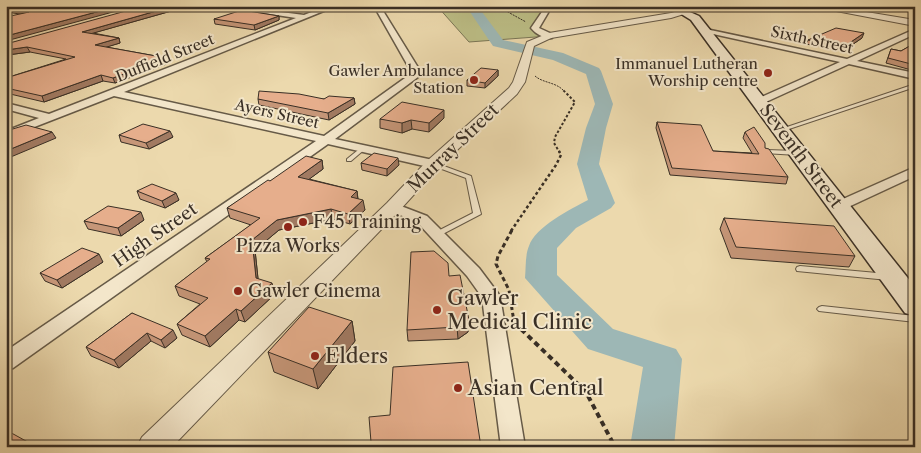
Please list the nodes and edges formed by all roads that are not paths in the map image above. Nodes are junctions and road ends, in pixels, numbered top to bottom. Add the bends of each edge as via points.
1 (220, 6) edge
2 (333, 6) edge
3 (377, 6) edge
4 (549, 6) edge
5 (706, 6) edge
6 (814, 6) edge
7 (834, 8) edge
8 (688, 9) edge
9 (305, 17) junction
10 (915, 23) edge
11 (704, 30) junction
12 (915, 31) edge
13 (549, 36) junction
14 (848, 62) junction
15 (915, 76) edge
16 (915, 85) edge
17 (115, 93) junction
18 (759, 102) junction
19 (6, 106) edge
20 (50, 118) junction
21 (781, 130) junction
22 (6, 135) edge
23 (326, 140) junction
24 (363, 148) junction
25 (766, 152) edge
26 (798, 154) junction
27 (349, 160) dead end
28 (433, 164) junction
29 (915, 172) edge
30 (393, 206) junction
31 (839, 206) junction
32 (437, 235) junction
33 (800, 269) dead end
34 (893, 277) junction
35 (915, 306) edge
36 (822, 309) dead end
37 (915, 319) edge
38 (6, 362) edge
39 (152, 447) edge
40 (513, 447) edge

1 - 9 street
2 - 9 street, Duffield Street
3 - 23 street, High Street via 417,74
4 - 13 street via 536,28
5 - 8 street, Murray Street
6 - 7 street
7 - 10 street
8 - 11 main road, Seventh Street
8 - 13 street, Murray Street
9 - 17 street, Duffield Street
11 - 14 street, Sixth Street
11 - 18 main road, Seventh Street
12 - 14 street
13 - 28 street, Murray Street via 535,40 527,49 519,82 513,91
14 - 15 street, Sixth Street
14 - 18 street
16 - 21 lane
17 - 20 street, Duffield Street
17 - 23 street, Ayers Street
18 - 21 main road, Seventh Street
19 - 20 street
20 - 22 street, Duffield Street
21 - 26 main road, Seventh Street
23 - 24 street, Ayers Street
23 - 38 street, High Street
24 - 27 lane
24 - 28 street, Ayers Street
25 - 26 lane
26 - 31 main road, Seventh Street
28 - 30 street, Murray Street
28 - 32 lane via 469,177 477,214
29 - 31 street
30 - 32 street via 422,219
30 - 39 street, Murray Street
31 - 34 main road, Seventh Street
32 - 40 street via 491,296
33 - 34 lane
34 - 35 main road, Seventh Street
36 - 37 lane

